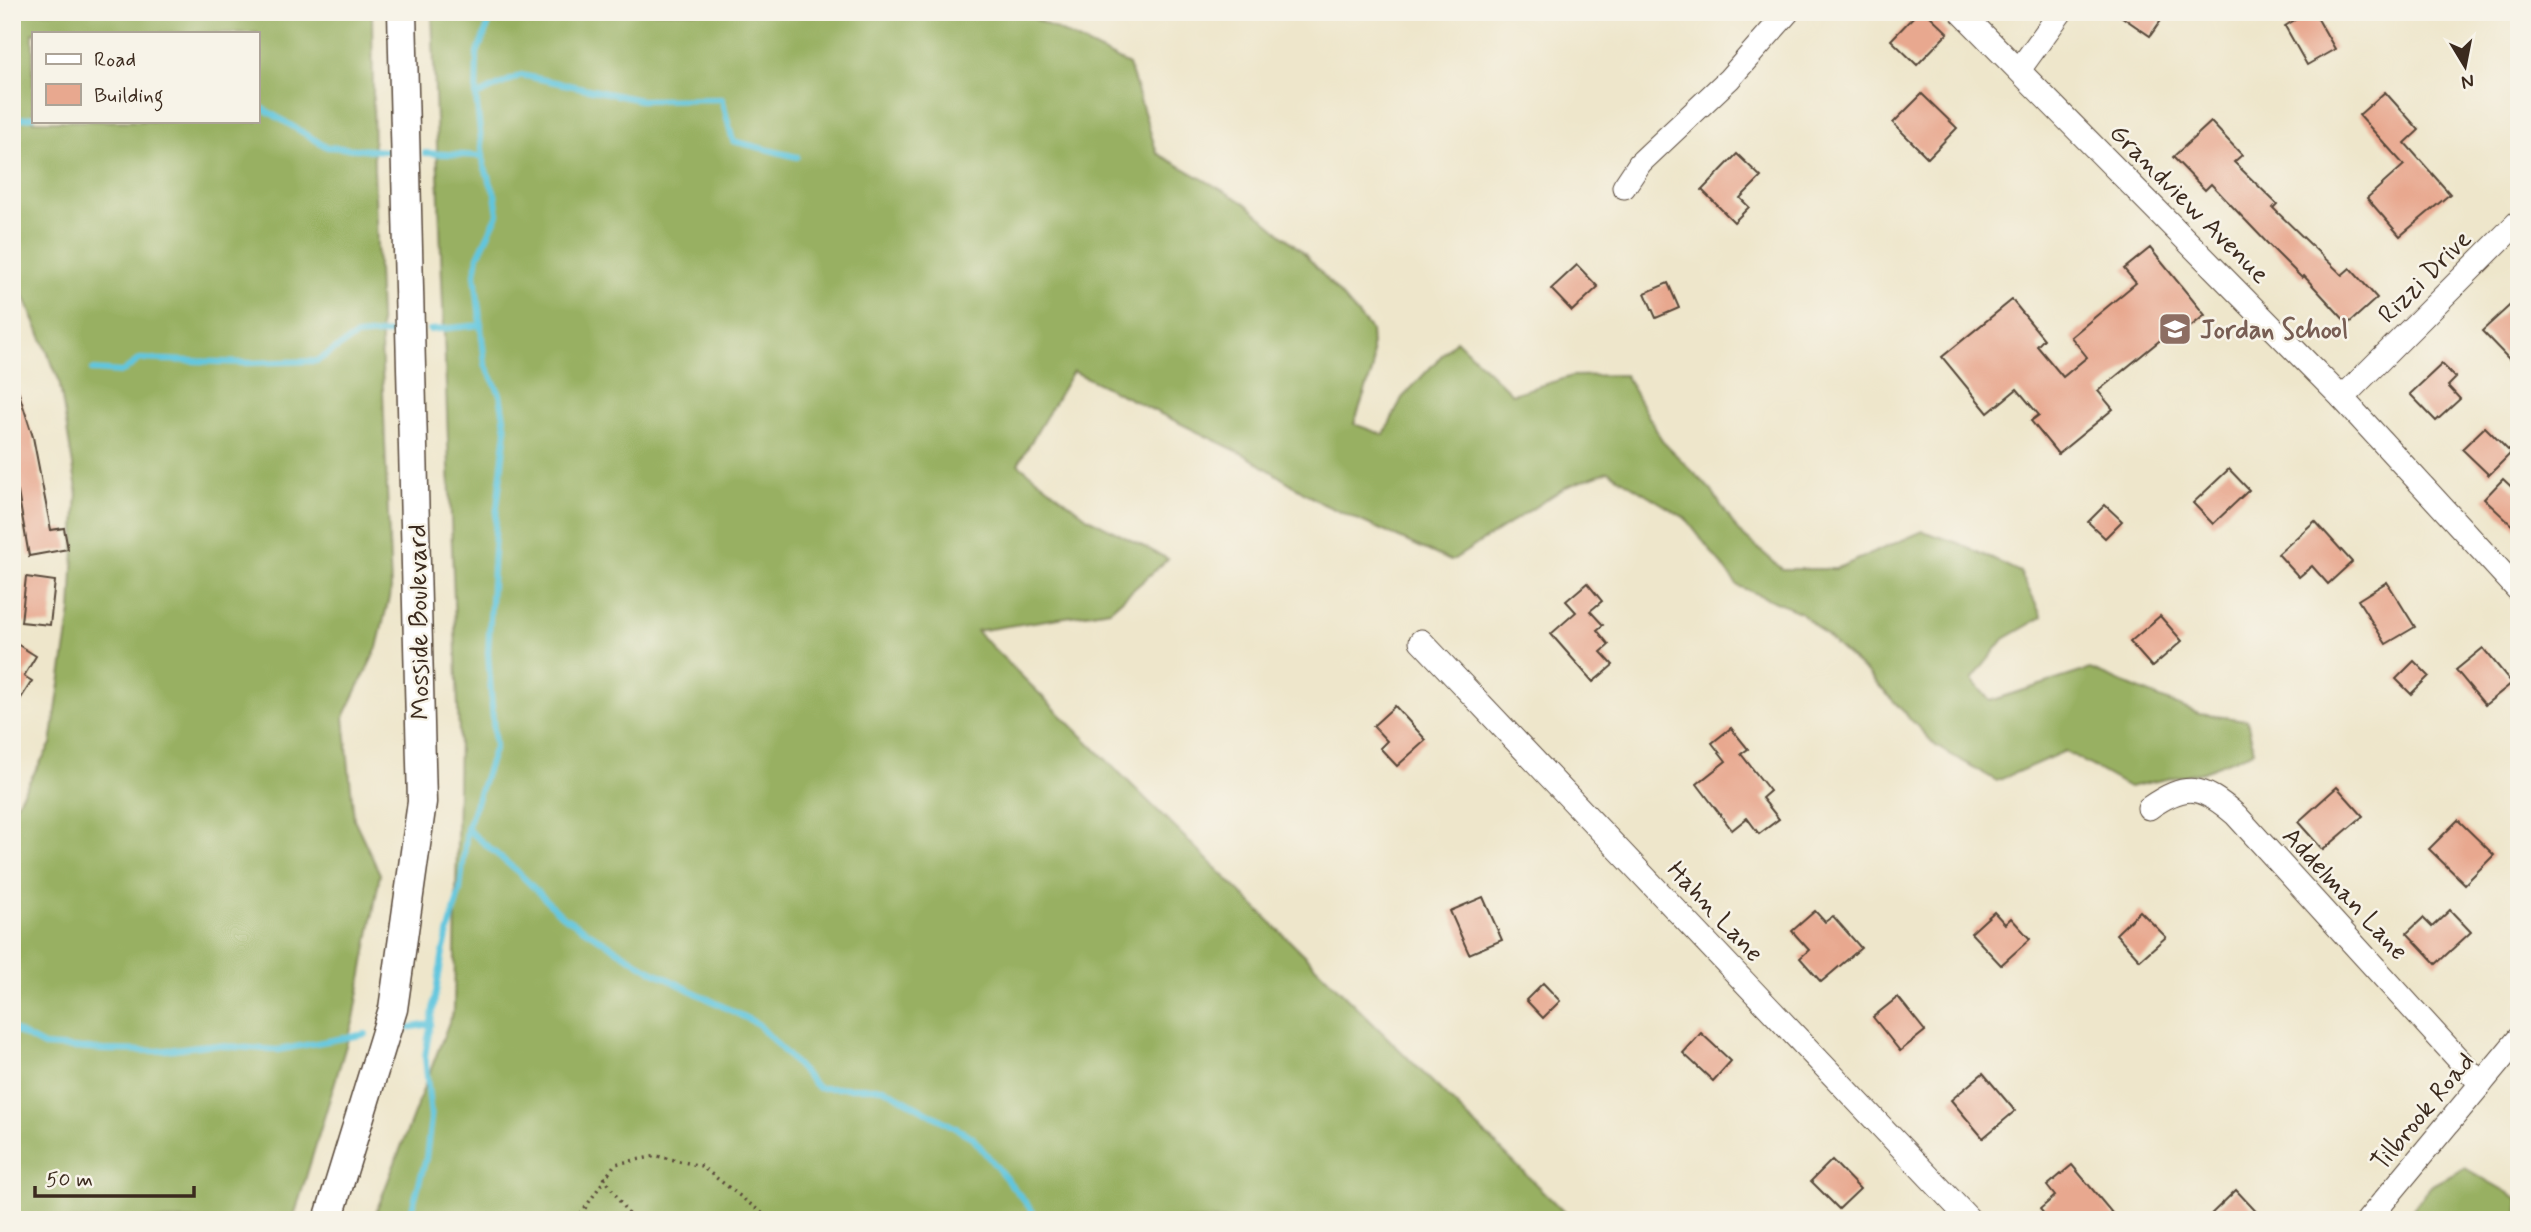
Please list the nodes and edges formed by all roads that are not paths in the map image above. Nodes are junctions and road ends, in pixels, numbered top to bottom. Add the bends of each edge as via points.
1 (402, 12) edge
2 (1788, 12) edge
3 (1961, 12) edge
4 (2061, 12) edge
5 (2018, 70) junction
6 (1624, 187) dead end
7 (2517, 223) dead end
8 (2342, 398) junction
9 (2519, 591) edge
10 (1422, 641) dead end
11 (2149, 808) dead end
12 (2519, 1038) edge
13 (2481, 1084) junction
14 (328, 1220) edge
15 (1970, 1220) edge
16 (2368, 1220) edge

1 - 14 main road, Mosside Boulevard via 422,802 393,1009
2 - 6 street via 1729,79 1640,163
3 - 5 street, Grandview Avenue
4 - 5 street
5 - 8 street, Grandview Avenue
7 - 8 street, Rizzi Drive
8 - 9 street, Grandview Avenue
10 - 15 street, Hahn Lane
11 - 13 street, Addelman Lane via 2179,792 2193,790 2214,796
12 - 13 street, Tilbrook Road
13 - 16 street, Tilbrook Road

